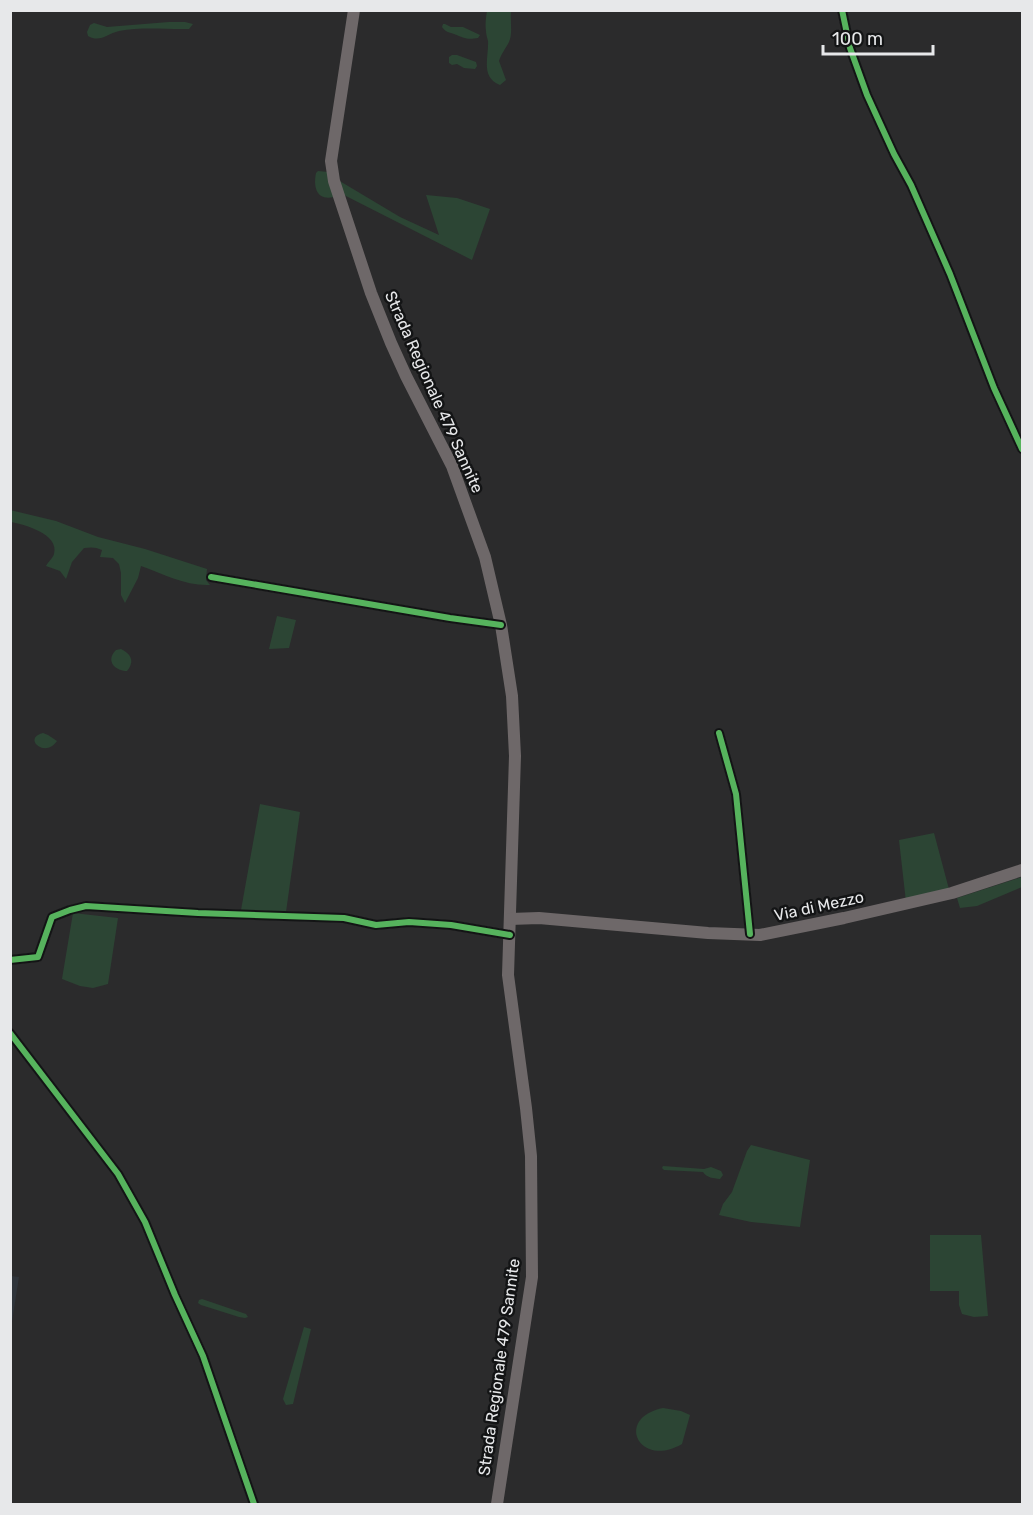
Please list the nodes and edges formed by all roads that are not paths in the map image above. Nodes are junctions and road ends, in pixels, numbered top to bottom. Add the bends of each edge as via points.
1 (354, 10) edge
2 (842, 10) edge
3 (1023, 449) edge
4 (211, 577) dead end
5 (501, 625) junction
6 (719, 733) dead end
7 (1023, 870) edge
8 (510, 919) junction
9 (750, 934) junction
10 (510, 935) junction
11 (10, 960) edge
12 (10, 1033) edge
13 (254, 1504) edge
14 (497, 1504) edge

1 - 5 main road, Strada Regionale 479 Sannite via 331,161 334,181 390,343 456,477 485,557
2 - 3 street via 850,48 867,95 911,185
4 - 5 street
5 - 8 main road, Strada Regionale 479 Sannite via 512,696 515,756
6 - 9 street via 736,794
7 - 9 main road, Via di Mezzo via 952,893 844,918
8 - 9 main road, Via di Mezzo
8 - 10 main road, Strada Regionale 479 Sannite
10 - 11 street via 409,922 376,925 344,918 86,906 52,917 38,957
10 - 14 main road, Strada Regionale 479 Sannite via 508,975 531,1156 532,1277
12 - 13 street via 118,1174 145,1222 203,1356

